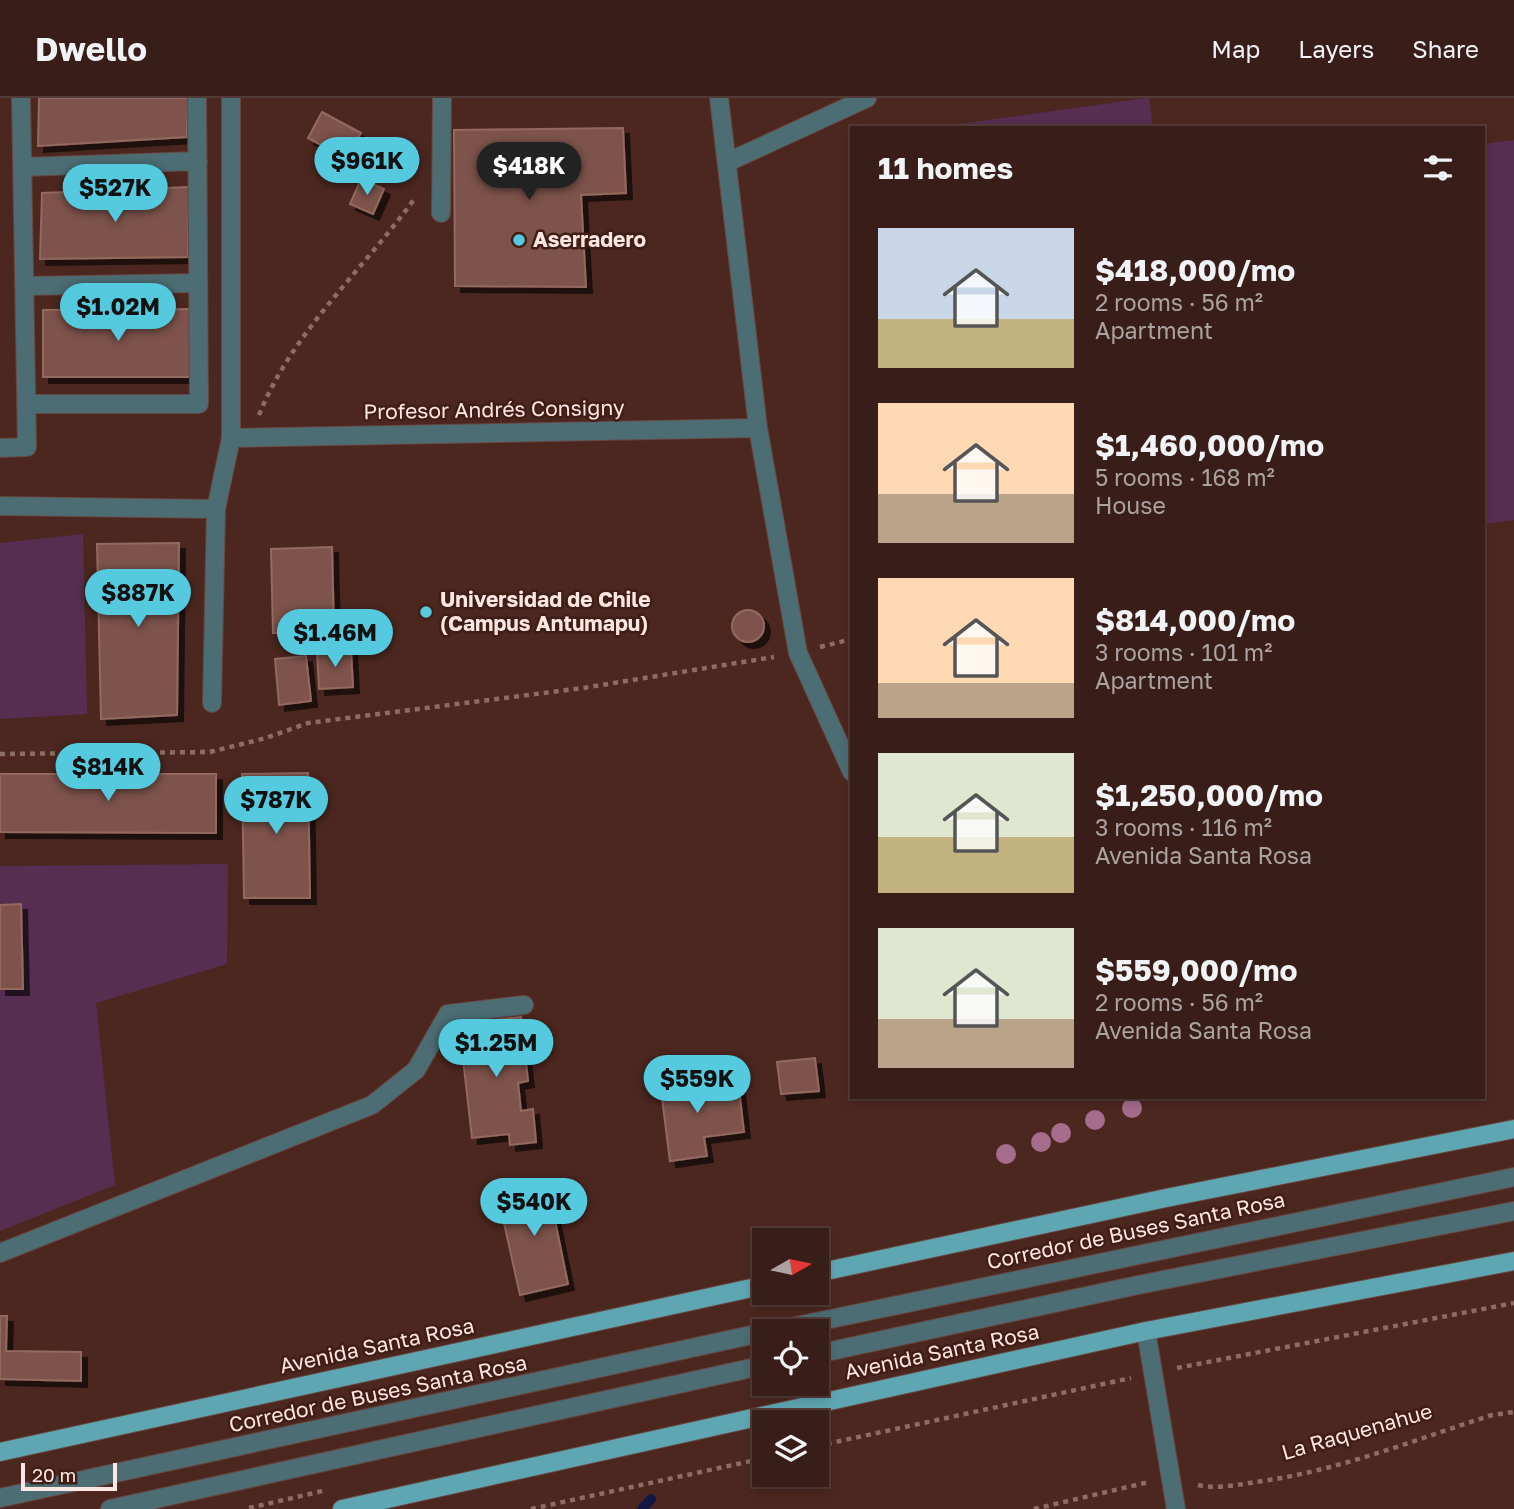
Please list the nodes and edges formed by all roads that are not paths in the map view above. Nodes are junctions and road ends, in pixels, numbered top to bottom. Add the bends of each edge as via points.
1 (21, 98) edge
2 (197, 98) edge
3 (231, 98) edge
4 (442, 98) edge
5 (719, 98) edge
6 (867, 98) edge
7 (198, 161) junction
8 (728, 162) junction
9 (22, 167) junction
10 (441, 213) dead end
11 (198, 283) junction
12 (24, 286) junction
13 (26, 404) junction
14 (758, 428) junction
15 (231, 438) junction
16 (0, 448) edge
17 (0, 506) edge
18 (216, 509) junction
19 (212, 703) dead end
20 (850, 768) edge
21 (524, 1005) dead end
22 (1514, 1129) edge
23 (1514, 1177) edge
24 (1514, 1211) edge
25 (0, 1253) edge
26 (1514, 1261) edge
27 (830, 1270) edge
28 (752, 1288) edge
29 (829, 1319) edge
30 (1146, 1331) junction
31 (752, 1335) edge
32 (829, 1351) edge
33 (752, 1368) edge
34 (0, 1452) edge
35 (0, 1498) edge
36 (110, 1509) edge
37 (342, 1509) edge
38 (1176, 1509) edge

1 - 9 lane
2 - 7 lane
3 - 15 lane
4 - 10 lane
5 - 8 lane
6 - 8 lane
7 - 9 lane
7 - 11 lane
8 - 14 lane
9 - 12 lane
11 - 12 lane
11 - 13 lane via 199,404
12 - 13 lane
13 - 16 lane via 27,447
14 - 15 lane, Profesor Andrés Consigny
14 - 20 lane via 798,653
15 - 18 lane
17 - 18 lane
18 - 19 lane
21 - 25 lane via 448,1014 416,1070 372,1105
22 - 27 main road
23 - 29 lane, Corredor de Buses Santa Rosa
24 - 32 lane
26 - 30 main road, Avenida Santa Rosa
28 - 34 main road, Avenida Santa Rosa
30 - 37 main road, Avenida Santa Rosa
30 - 38 lane
31 - 35 lane, Corredor de Buses Santa Rosa
33 - 36 lane

